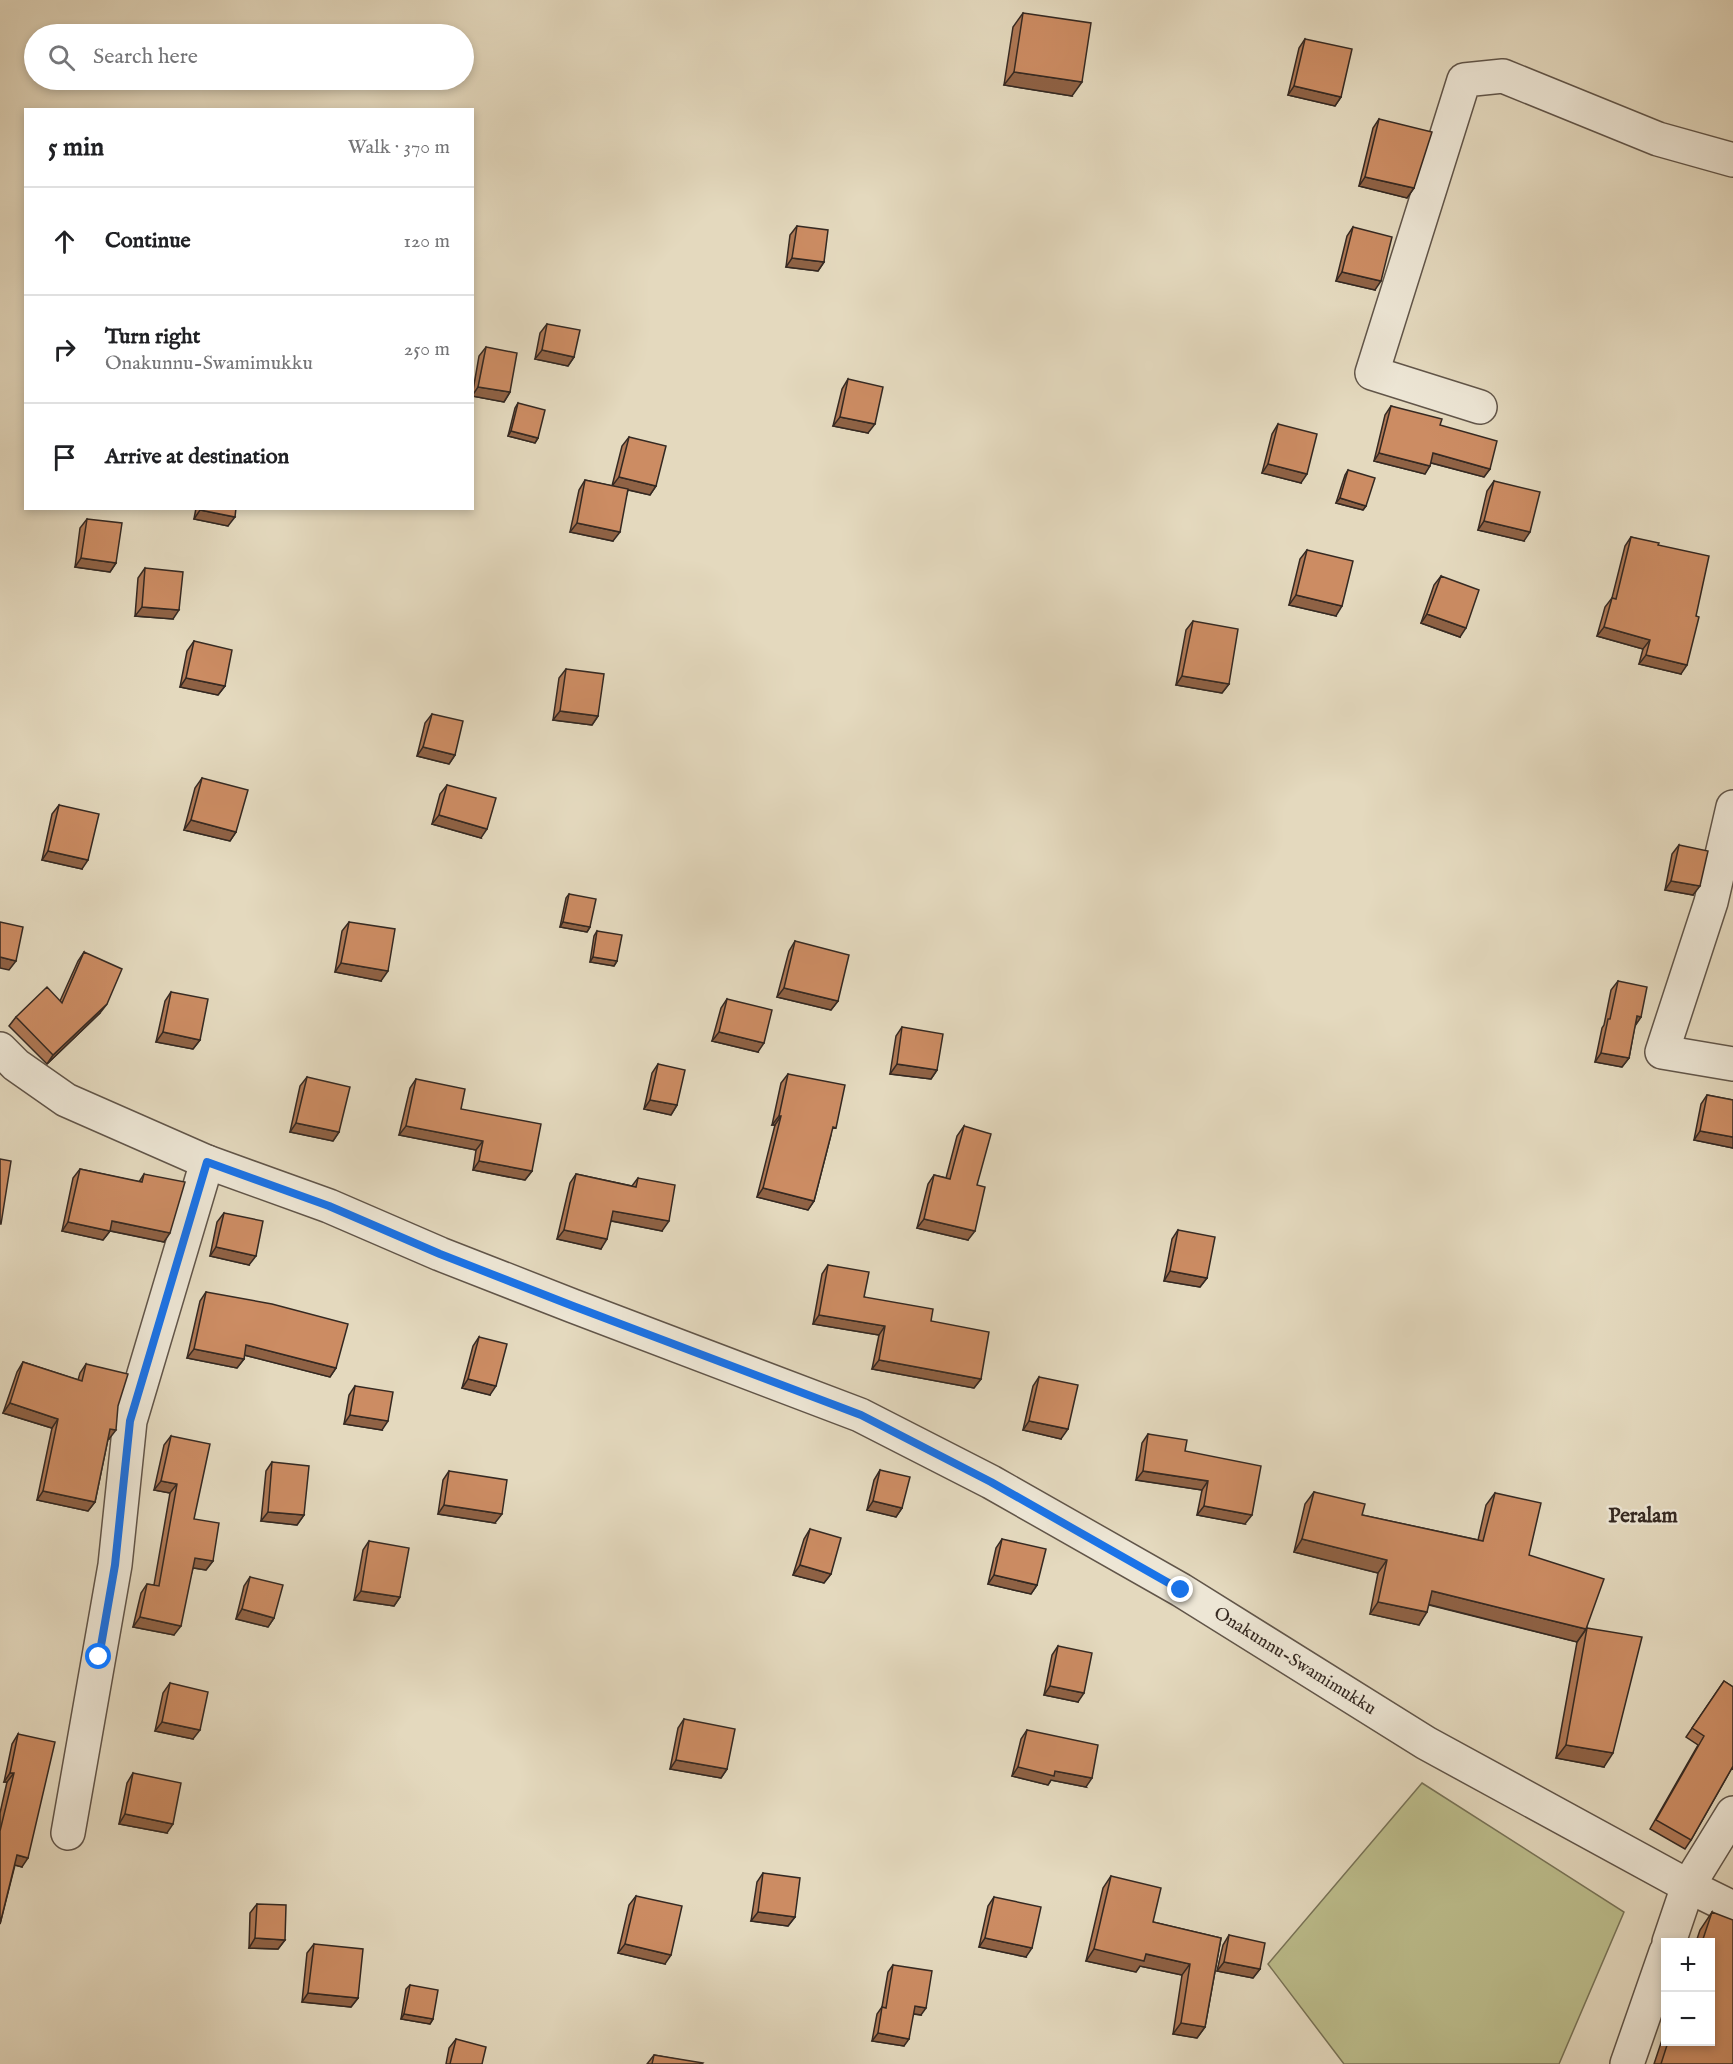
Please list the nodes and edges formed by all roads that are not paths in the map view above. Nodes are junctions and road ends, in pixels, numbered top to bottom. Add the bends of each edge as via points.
1 (1733, 160) edge
2 (1480, 407) dead end
3 (1733, 807) edge
4 (0, 1049) edge
5 (1733, 1064) edge
6 (207, 1162) junction
7 (1733, 1813) edge
8 (69, 1833) dead end
9 (1688, 1886) junction
10 (1733, 1908) edge
11 (1670, 1938) edge
12 (1661, 1964) edge
13 (1627, 2064) edge

1 - 2 street via 1658,139 1503,76 1464,80 1372,373
3 - 5 street via 1711,902 1662,1052
4 - 6 street, Onakunnu-Swamimukku via 66,1100
6 - 8 street via 130,1421 115,1565
6 - 9 street, Onakunnu-Swamimukku via 861,1415 991,1482 1171,1584 1426,1743
7 - 9 street
9 - 10 street, Onakunnu-Swamimukku
9 - 11 street
12 - 13 street

